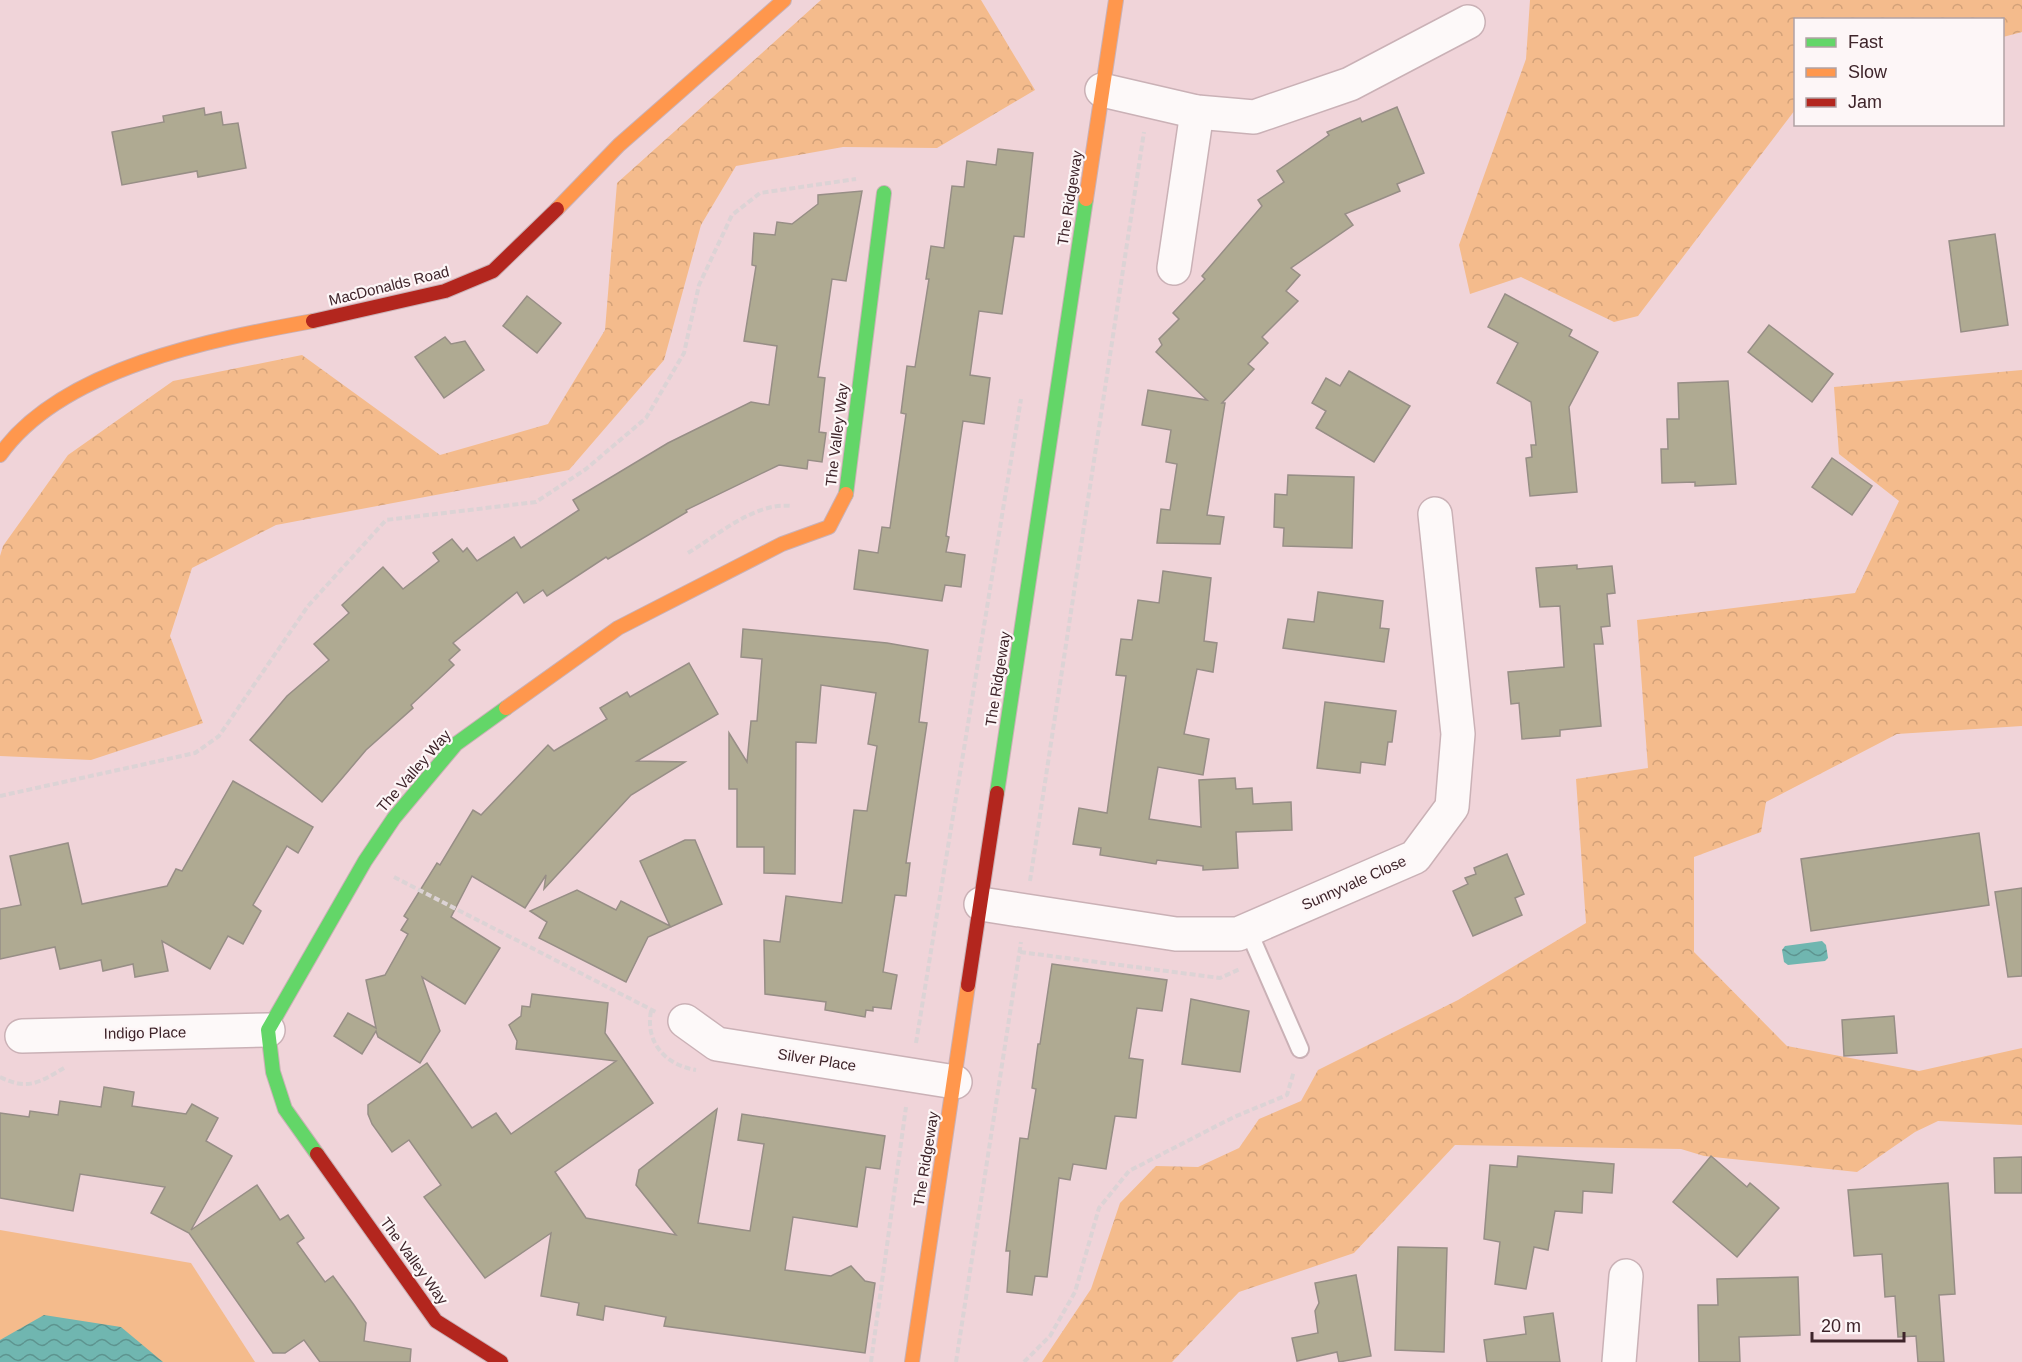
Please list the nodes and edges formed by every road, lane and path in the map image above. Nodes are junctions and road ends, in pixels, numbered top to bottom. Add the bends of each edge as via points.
1 (784, 0) edge
2 (1116, 0) edge
3 (1468, 22) dead end
4 (1102, 90) junction
5 (1149, 100) junction
6 (1197, 112) junction
7 (884, 193) joint
8 (1174, 268) dead end
9 (1022, 393) dead end
10 (0, 454) edge
11 (1435, 514) dead end
12 (0, 796) edge
13 (365, 861) junction
14 (981, 904) junction
15 (1026, 911) junction
16 (1248, 930) junction
17 (1020, 952) junction
18 (1261, 960) junction
19 (685, 1021) joint
20 (268, 1030) junction
21 (22, 1036) dead end
22 (1300, 1049) joint
23 (68, 1066) dead end
24 (911, 1075) junction
25 (0, 1077) edge
26 (955, 1082) junction
27 (1626, 1276) dead end
28 (501, 1362) edge
29 (871, 1362) edge
30 (912, 1362) edge
31 (956, 1362) edge
32 (1024, 1362) edge
33 (1618, 1362) edge

1 - 10 street, MacDonalds Road via 619,145 493,271 445,291 355,313 231,336 154,357 60,399 14,435
2 - 4 street, The Ridgeway
3 - 6 street via 1350,84 1309,99 1254,117
4 - 5 street
4 - 14 street, The Ridgeway
5 - 6 street
5 - 15 path
6 - 8 street
7 - 12 path via 883,181 858,179 760,193 732,216 699,285 684,353 646,418 586,470 536,502 386,520 308,606 219,736 195,753
7 - 13 street, The Valley Way via 845,498 829,526 782,544 618,628 456,744 394,818
9 - 24 path
11 - 16 street, Sunnyvale Close via 1458,734 1452,807 1415,857
13 - 19 path via 648,1009
13 - 20 street, The Valley Way
14 - 15 street, Sunnyvale Close
14 - 26 street, The Ridgeway
15 - 16 street, Sunnyvale Close via 1176,934 1238,934
15 - 17 path
16 - 18 lane
17 - 18 path via 1220,978
17 - 31 path
18 - 22 lane
19 - 24 street, Silver Place via 717,1044
20 - 21 street, Indigo Place
20 - 28 street, The Valley Way via 273,1072 285,1109 436,1321
22 - 32 path via 1287,1095 1234,1116 1129,1171 1099,1208 1075,1292 1050,1336
23 - 25 path via 29,1085 14,1084
24 - 26 street, Silver Place
24 - 29 path
26 - 30 street, The Ridgeway
27 - 33 street

